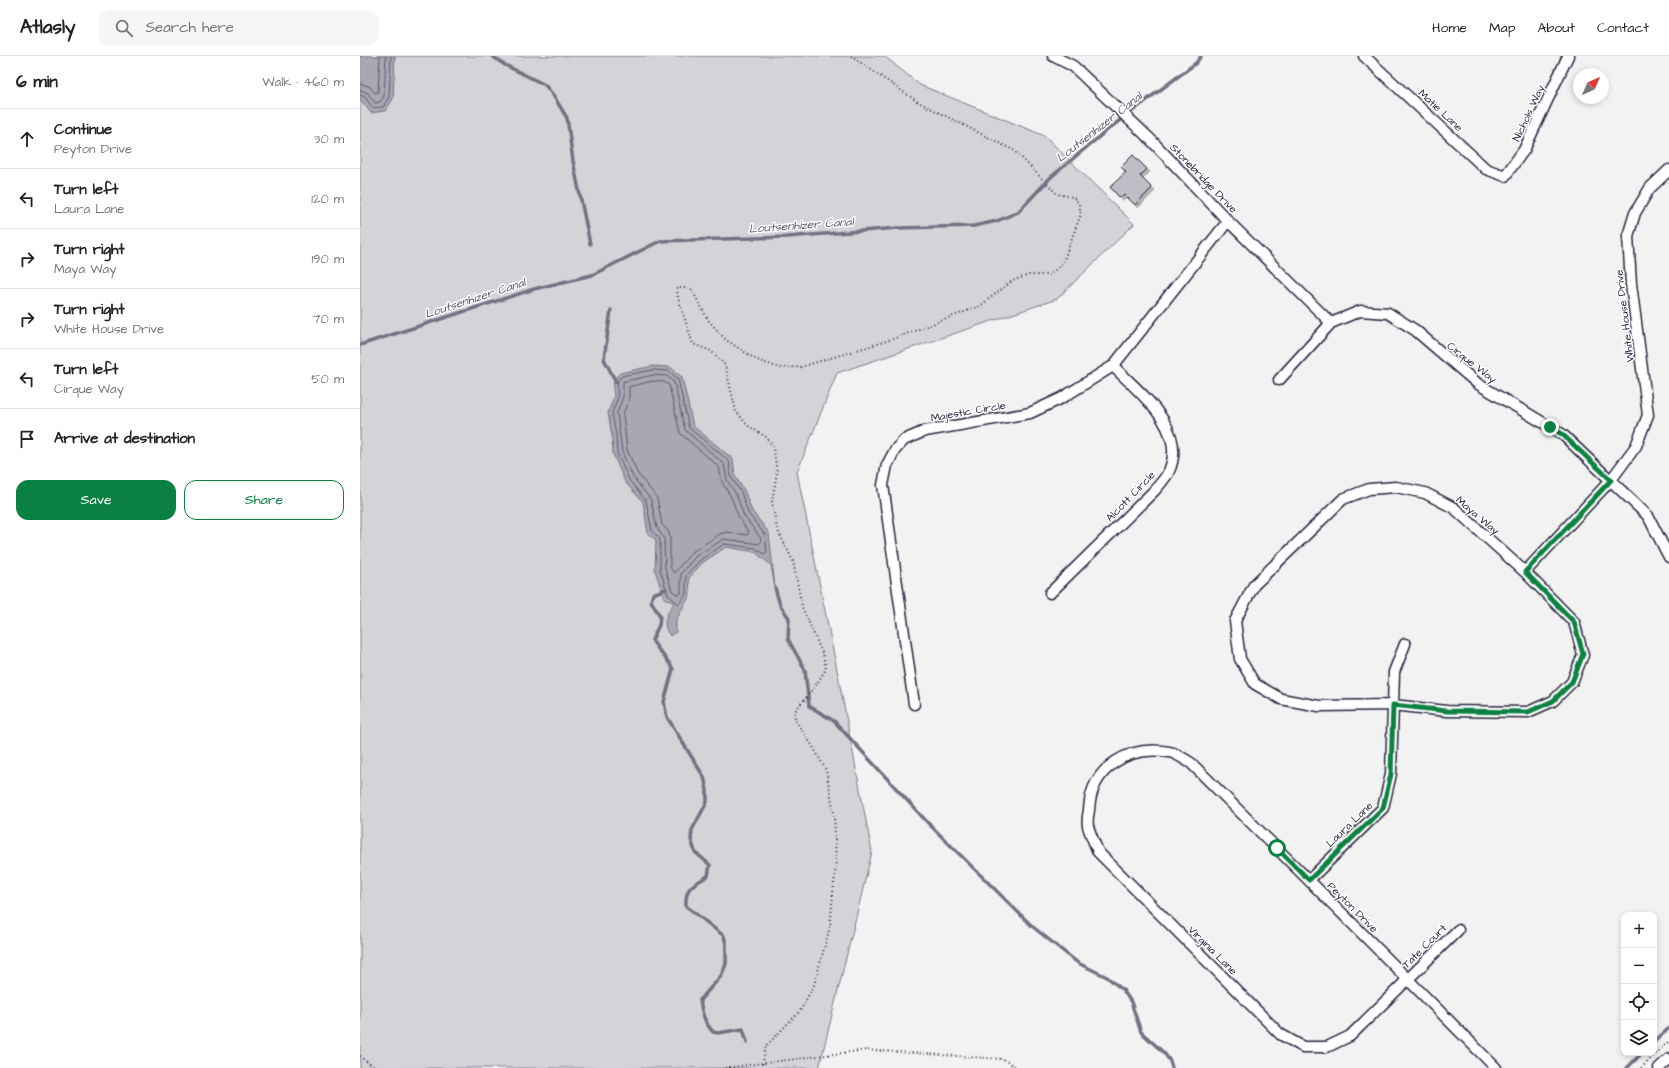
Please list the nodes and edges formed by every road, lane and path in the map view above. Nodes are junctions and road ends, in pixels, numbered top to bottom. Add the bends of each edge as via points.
1 (850, 56) edge
2 (1054, 56) edge
3 (1364, 56) edge
4 (1568, 56) edge
5 (1669, 170) edge
6 (1506, 176) joint
7 (1228, 221) junction
8 (1331, 323) junction
9 (1113, 366) junction
10 (1279, 380) dead end
11 (1611, 480) junction
12 (1669, 557) edge
13 (1525, 572) junction
14 (1050, 593) dead end
15 (1405, 644) dead end
16 (914, 704) dead end
17 (1393, 705) junction
18 (1124, 756) joint
19 (1309, 880) junction
20 (1458, 930) dead end
21 (1408, 979) junction
22 (1669, 1041) edge
23 (360, 1056) edge
24 (1669, 1058) edge
25 (378, 1068) edge
26 (725, 1068) edge
27 (762, 1068) edge
28 (1018, 1068) edge
29 (1496, 1068) edge
30 (1641, 1068) edge
31 (1659, 1068) edge

1 - 27 path via 918,102 1015,151 1057,194 1072,197 1079,204 1081,214 1063,262 1050,275 1029,275 1012,281 980,306 890,340 801,367 780,368 757,360 726,340 708,320 691,288 677,288 693,344 711,351 725,365 736,411 747,425 766,437 774,446 777,472 772,502 777,529 793,561 802,607 826,669 795,711 795,720 826,770 834,813 836,861 830,927 814,985 800,1011 766,1046
2 - 7 street, Stonebridge Drive via 1073,66 1151,140
3 - 6 street, Matie Lane via 1486,168
4 - 6 street, Nichols Way via 1524,150
5 - 11 street, White House Drive via 1650,188 1635,213 1628,236 1631,284 1648,415 1636,446
7 - 8 street, Stonebridge Drive
7 - 9 street, Majestic Circle
8 - 10 street, Cirque Way
8 - 11 street, Cirque Way via 1360,311 1388,313 1415,330 1478,384 1562,434
9 - 14 street, Alcott Circle via 1161,414 1171,436 1173,456 1169,472 1154,491
9 - 16 street, Majestic Circle via 1062,398 1030,413 925,431 904,440 895,450 887,465 883,485
11 - 12 street, Cirque Way via 1648,516
11 - 13 street, White House Drive
13 - 17 street, Maya Way via 1574,622 1583,654 1572,682 1553,701 1528,712 1447,711
13 - 17 street, Maya Way via 1454,508 1426,493 1396,487 1369,489 1343,499 1254,585 1235,621 1240,659 1255,684 1281,699 1318,706
15 - 17 street, Laura Lane via 1394,672
17 - 19 street, Laura Lane via 1391,774 1383,808
18 - 19 street, Peyton Drive via 1147,751 1171,752 1191,763
18 - 21 street, Virginia Lane via 1109,766 1096,782 1089,800 1088,826 1098,852 1280,1034 1303,1047 1327,1047 1350,1036
19 - 21 street, Peyton Drive
20 - 21 street, Tate Court
21 - 29 street, Peyton Drive
22 - 30 path
23 - 25 path
24 - 31 street
26 - 28 path via 866,1050 1002,1059

